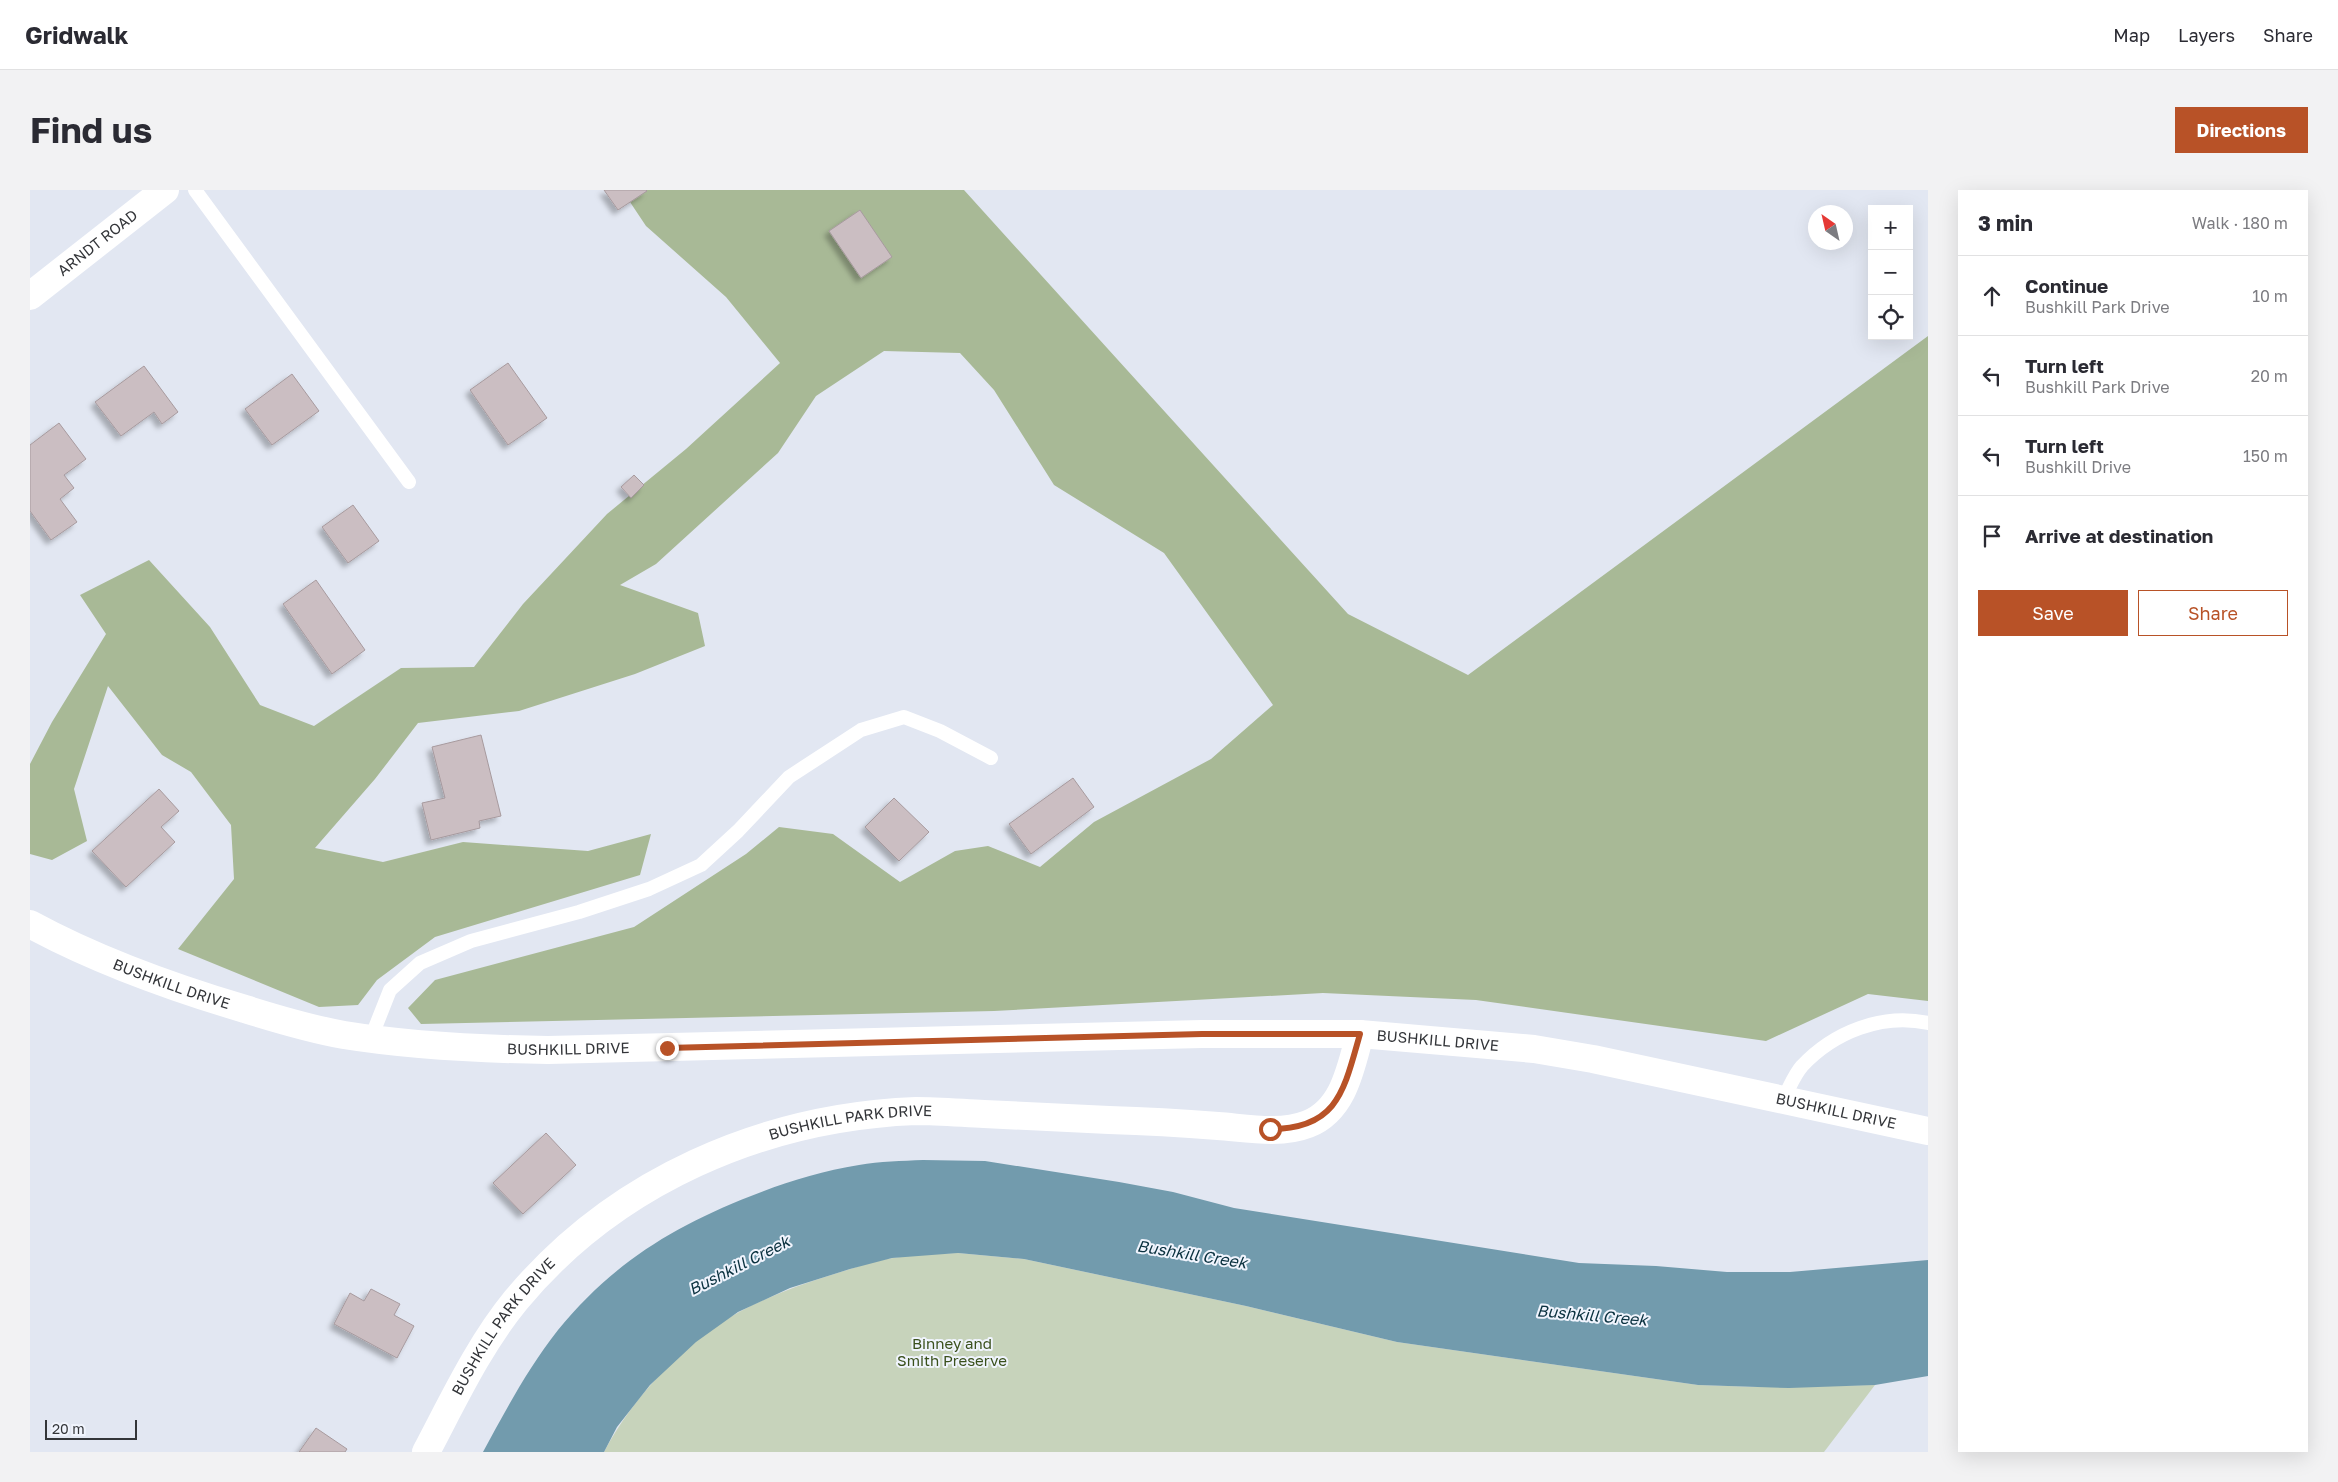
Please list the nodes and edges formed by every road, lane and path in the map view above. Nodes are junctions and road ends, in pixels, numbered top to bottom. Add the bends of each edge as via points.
1 (165, 190) edge
2 (195, 190) edge
3 (30, 296) edge
4 (410, 482) dead end
5 (991, 758) dead end
6 (30, 924) edge
7 (1928, 1023) edge
8 (1360, 1034) junction
9 (370, 1038) junction
10 (1783, 1099) junction
11 (1928, 1131) edge
12 (426, 1452) edge

1 - 3 main road, ARNDT ROAD
2 - 4 lane
5 - 9 lane via 940,731 904,717 861,730 789,777 701,865 649,889 471,941 420,963 390,990
6 - 9 main road, BUSHKILL DRIVE via 62,942 169,985 278,1019
7 - 10 lane via 1909,1019 1869,1024 1830,1042 1801,1067
8 - 9 main road, BUSHKILL DRIVE via 1202,1034 548,1050 481,1049
8 - 10 main road, BUSHKILL DRIVE via 1534,1049
8 - 12 main road, BUSHKILL PARK DRIVE via 1346,1083 1336,1101 1318,1118 1297,1128 918,1111 830,1120 785,1130 720,1151 664,1177 619,1205 546,1268 515,1301 493,1332
10 - 11 main road, BUSHKILL DRIVE

